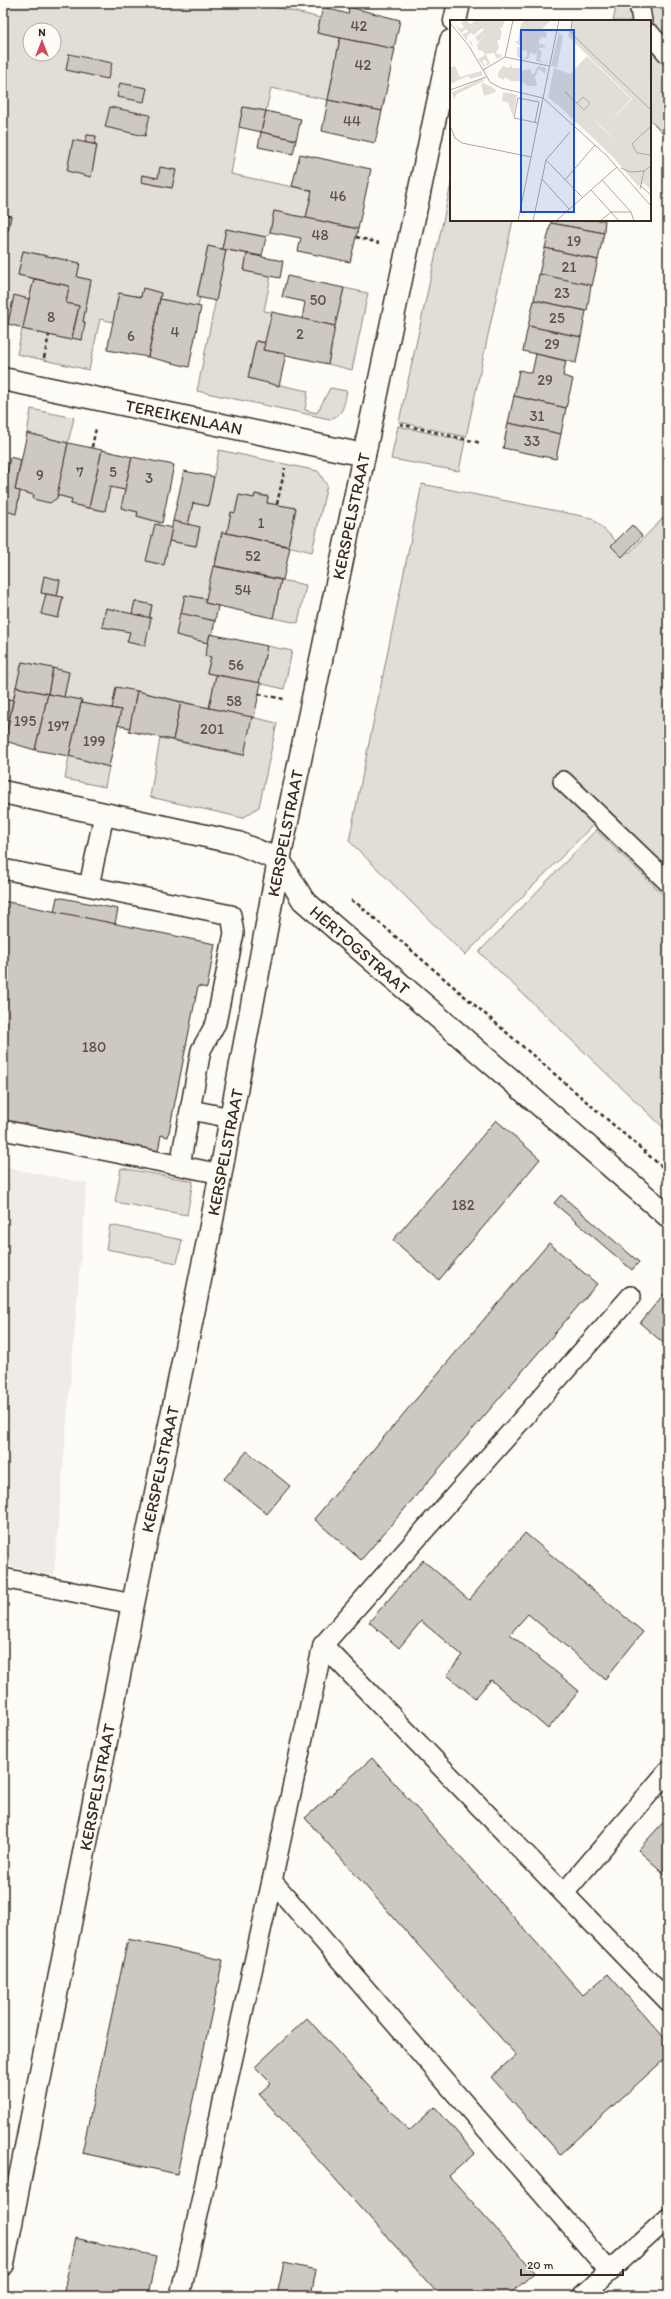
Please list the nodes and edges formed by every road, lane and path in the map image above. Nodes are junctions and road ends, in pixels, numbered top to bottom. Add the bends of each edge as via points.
1 (459, 3) edge
2 (639, 3) edge
3 (455, 20) edge
4 (642, 20) edge
5 (651, 35) edge
6 (450, 45) edge
7 (668, 54) edge
8 (3, 379) edge
9 (372, 418) junction
10 (291, 439) junction
11 (481, 443) dead end
12 (364, 455) junction
13 (277, 504) dead end
14 (563, 781) dead end
15 (3, 792) edge
16 (104, 815) junction
17 (279, 860) junction
18 (3, 869) edge
19 (668, 882) edge
20 (89, 886) junction
21 (191, 1110) junction
22 (231, 1118) junction
23 (3, 1130) edge
24 (180, 1165) junction
25 (221, 1174) junction
26 (668, 1216) edge
27 (631, 1296) dead end
28 (3, 1578) edge
29 (132, 1604) junction
30 (322, 1645) junction
31 (668, 1771) edge
32 (272, 1881) junction
33 (564, 1893) junction
34 (668, 2001) edge
35 (668, 2218) edge
36 (3, 2264) edge
37 (610, 2272) junction
38 (180, 2296) edge
39 (582, 2296) edge

1 - 3 street
2 - 4 lane
5 - 7 lane
6 - 9 street, KERSPELSTRAAT
8 - 10 street, TEREIKENLAAN
9 - 11 path
9 - 12 street, KERSPELSTRAAT
10 - 12 street, TEREIKENLAAN
10 - 13 path
12 - 17 street, KERSPELSTRAAT
14 - 19 lane
15 - 16 street
16 - 17 street via 238,843
16 - 20 lane
17 - 22 street, KERSPELSTRAAT
17 - 26 street, HERTOGSTRAAT via 303,900
18 - 20 lane
20 - 21 lane via 231,915 233,941 216,1023 201,1050
21 - 22 lane
21 - 24 lane
22 - 25 street, KERSPELSTRAAT
23 - 24 lane
24 - 25 lane
25 - 29 street, KERSPELSTRAAT
27 - 30 lane
28 - 29 lane
29 - 36 street, KERSPELSTRAAT
30 - 32 lane
30 - 33 lane
31 - 33 lane
32 - 37 lane
32 - 38 lane
33 - 34 lane
35 - 37 lane
37 - 39 lane

